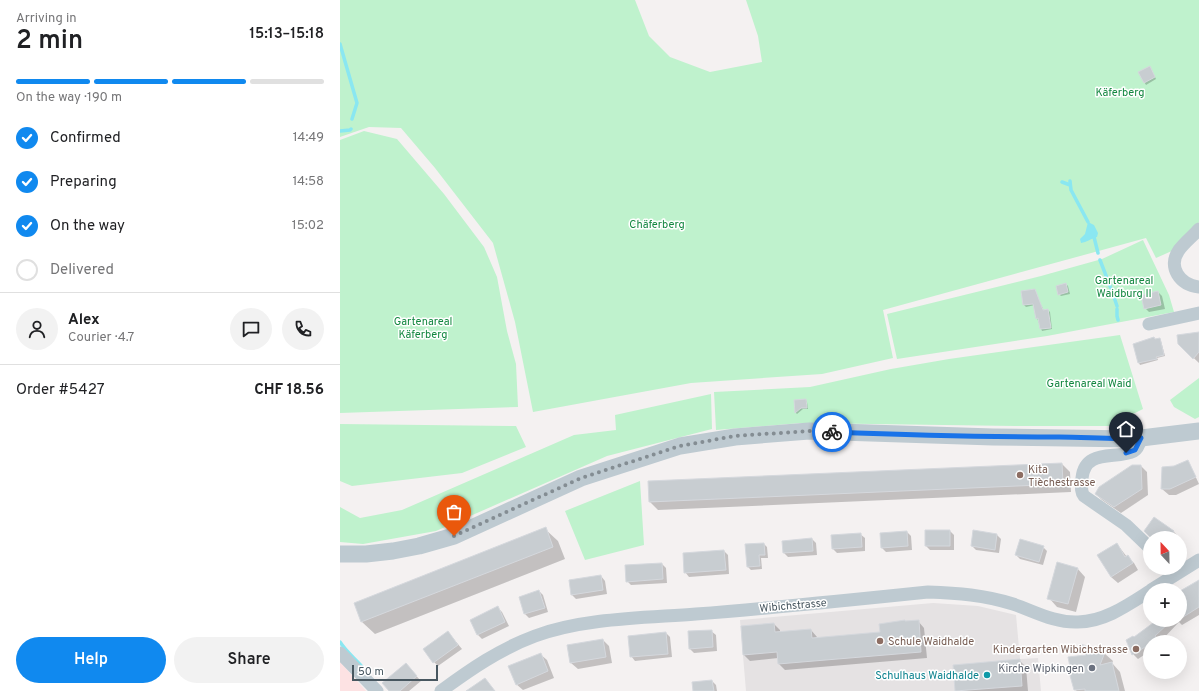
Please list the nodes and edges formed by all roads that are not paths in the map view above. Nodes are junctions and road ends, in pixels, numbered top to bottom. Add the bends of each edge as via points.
1 (1199, 229) edge
2 (1199, 287) edge
3 (1199, 313) edge
4 (1149, 324) dead end
5 (1199, 431) edge
6 (1141, 438) junction
7 (1143, 541) edge
8 (340, 554) edge
9 (1199, 560) edge
10 (1187, 565) edge
11 (1168, 575) edge
12 (1159, 583) edge
13 (1143, 595) edge
14 (340, 652) edge
15 (377, 691) edge
16 (441, 691) edge

1 - 2 street via 1179,250 1175,264 1181,280
3 - 4 street
5 - 6 street
6 - 7 street via 1134,451 1090,461 1082,475 1082,493 1126,525
6 - 8 street via 993,437 809,431 735,436 680,446 581,478 454,536 394,551
9 - 10 street, Wibichstrasse
11 - 12 street, Wibichstrasse
13 - 16 street, Wibichstrasse via 1119,610 1092,620 1078,622 1048,618 986,597 928,592 567,626 535,636 504,650 472,668
14 - 15 street

